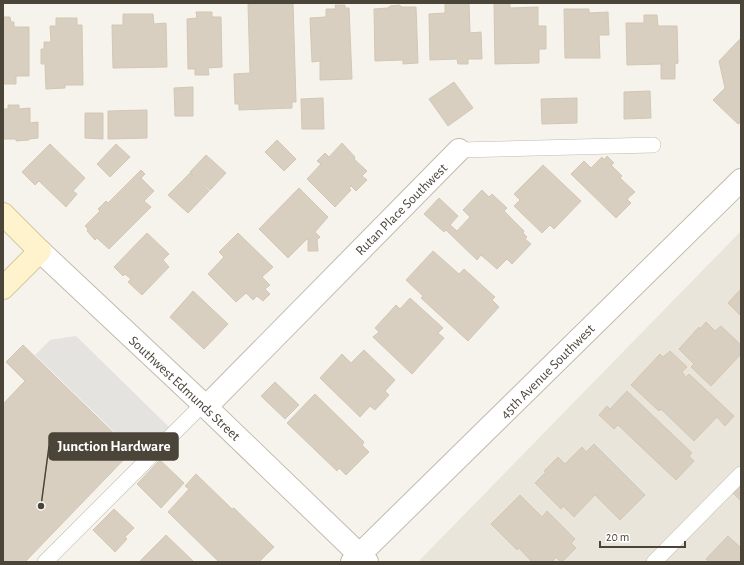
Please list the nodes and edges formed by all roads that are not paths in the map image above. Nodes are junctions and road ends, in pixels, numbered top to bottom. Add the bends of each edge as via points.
1 (654, 145) dead end
2 (459, 150) joint
3 (741, 180) edge
4 (3, 214) edge
5 (40, 251) junction
6 (3, 288) edge
7 (204, 405) junction
8 (741, 474) edge
9 (360, 560) edge
10 (45, 562) edge
11 (654, 562) edge

1 - 2 lane, Rutan Place Southwest
2 - 7 street, Rutan Place Southwest
3 - 9 street, 45th Avenue Southwest
4 - 5 street, Southwest Edmunds Street
5 - 6 street
5 - 7 street, Southwest Edmunds Street
7 - 9 street, Southwest Edmunds Street
7 - 10 lane
8 - 11 lane

